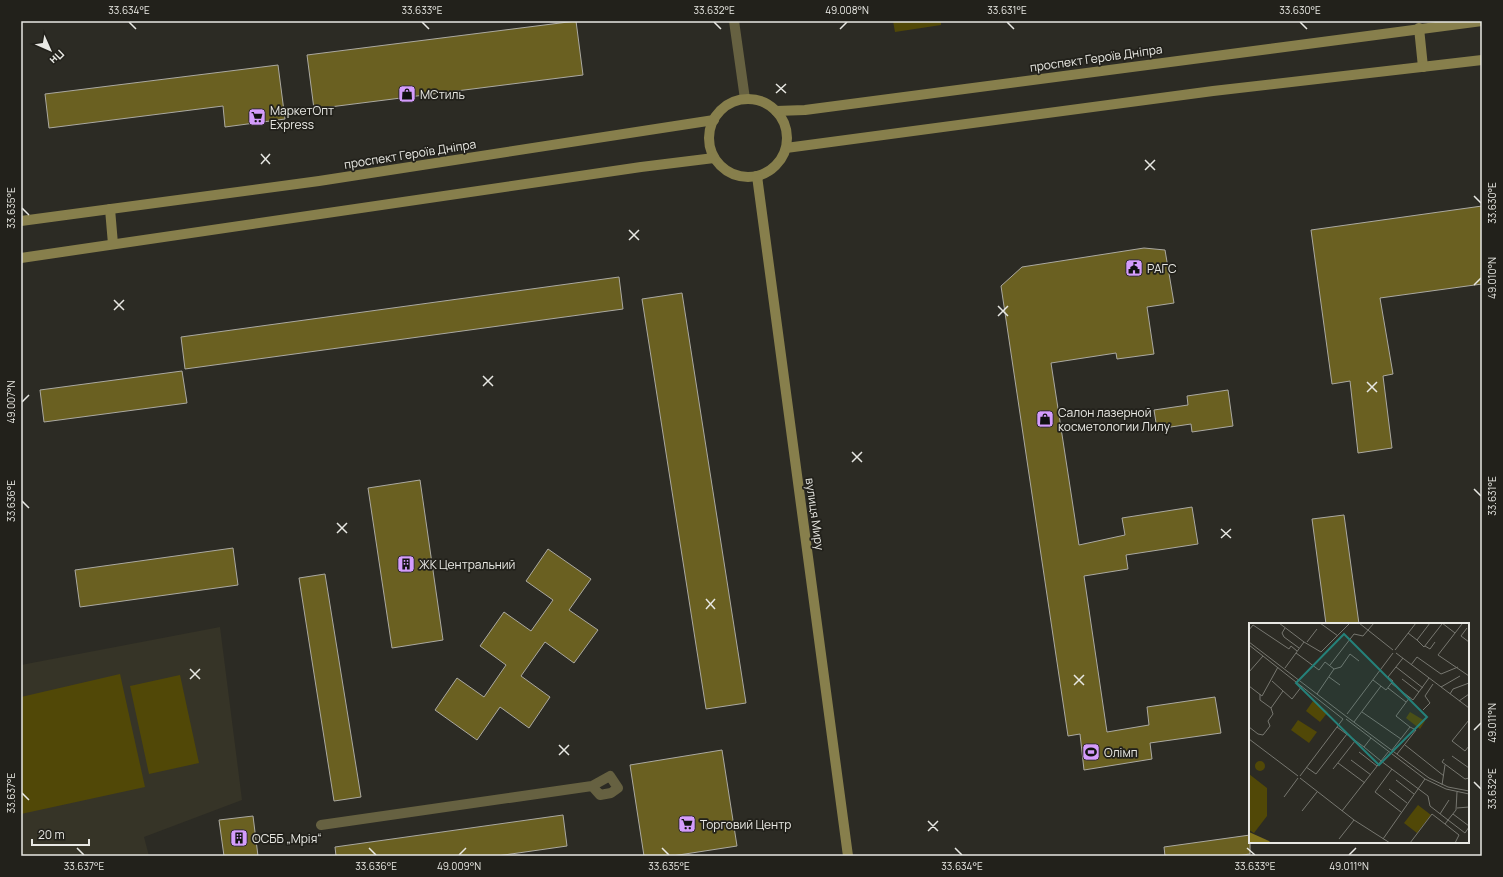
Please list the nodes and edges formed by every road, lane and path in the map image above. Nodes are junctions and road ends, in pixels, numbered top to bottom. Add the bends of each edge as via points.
1 (734, 21) edge
2 (1482, 21) edge
3 (1419, 28) junction
4 (1482, 60) edge
5 (1423, 67) junction
6 (745, 99) junction
7 (776, 111) junction
8 (714, 120) junction
9 (786, 148) junction
10 (714, 158) junction
11 (756, 176) junction
12 (110, 209) junction
13 (21, 222) edge
14 (113, 244) junction
15 (21, 258) edge
16 (592, 786) dead end
17 (321, 826) dead end
18 (848, 856) edge

1 - 6 street
2 - 3 street, проспект Героїв Дніпра
3 - 5 street
3 - 7 street, проспект Героїв Дніпра via 805,110
4 - 5 street
5 - 9 street via 1213,91
6 - 7 street via 757,100
6 - 8 street via 732,102 721,110
7 - 9 street via 786,130
8 - 10 street via 709,133
8 - 12 street, проспект Героїв Дніпра via 319,181
9 - 11 street via 779,162 769,171
10 - 11 street via 722,168 732,174
10 - 14 street
11 - 18 street, вулиця Миру
12 - 13 street, проспект Героїв Дніпра
12 - 14 street
14 - 15 street
16 - 17 street

